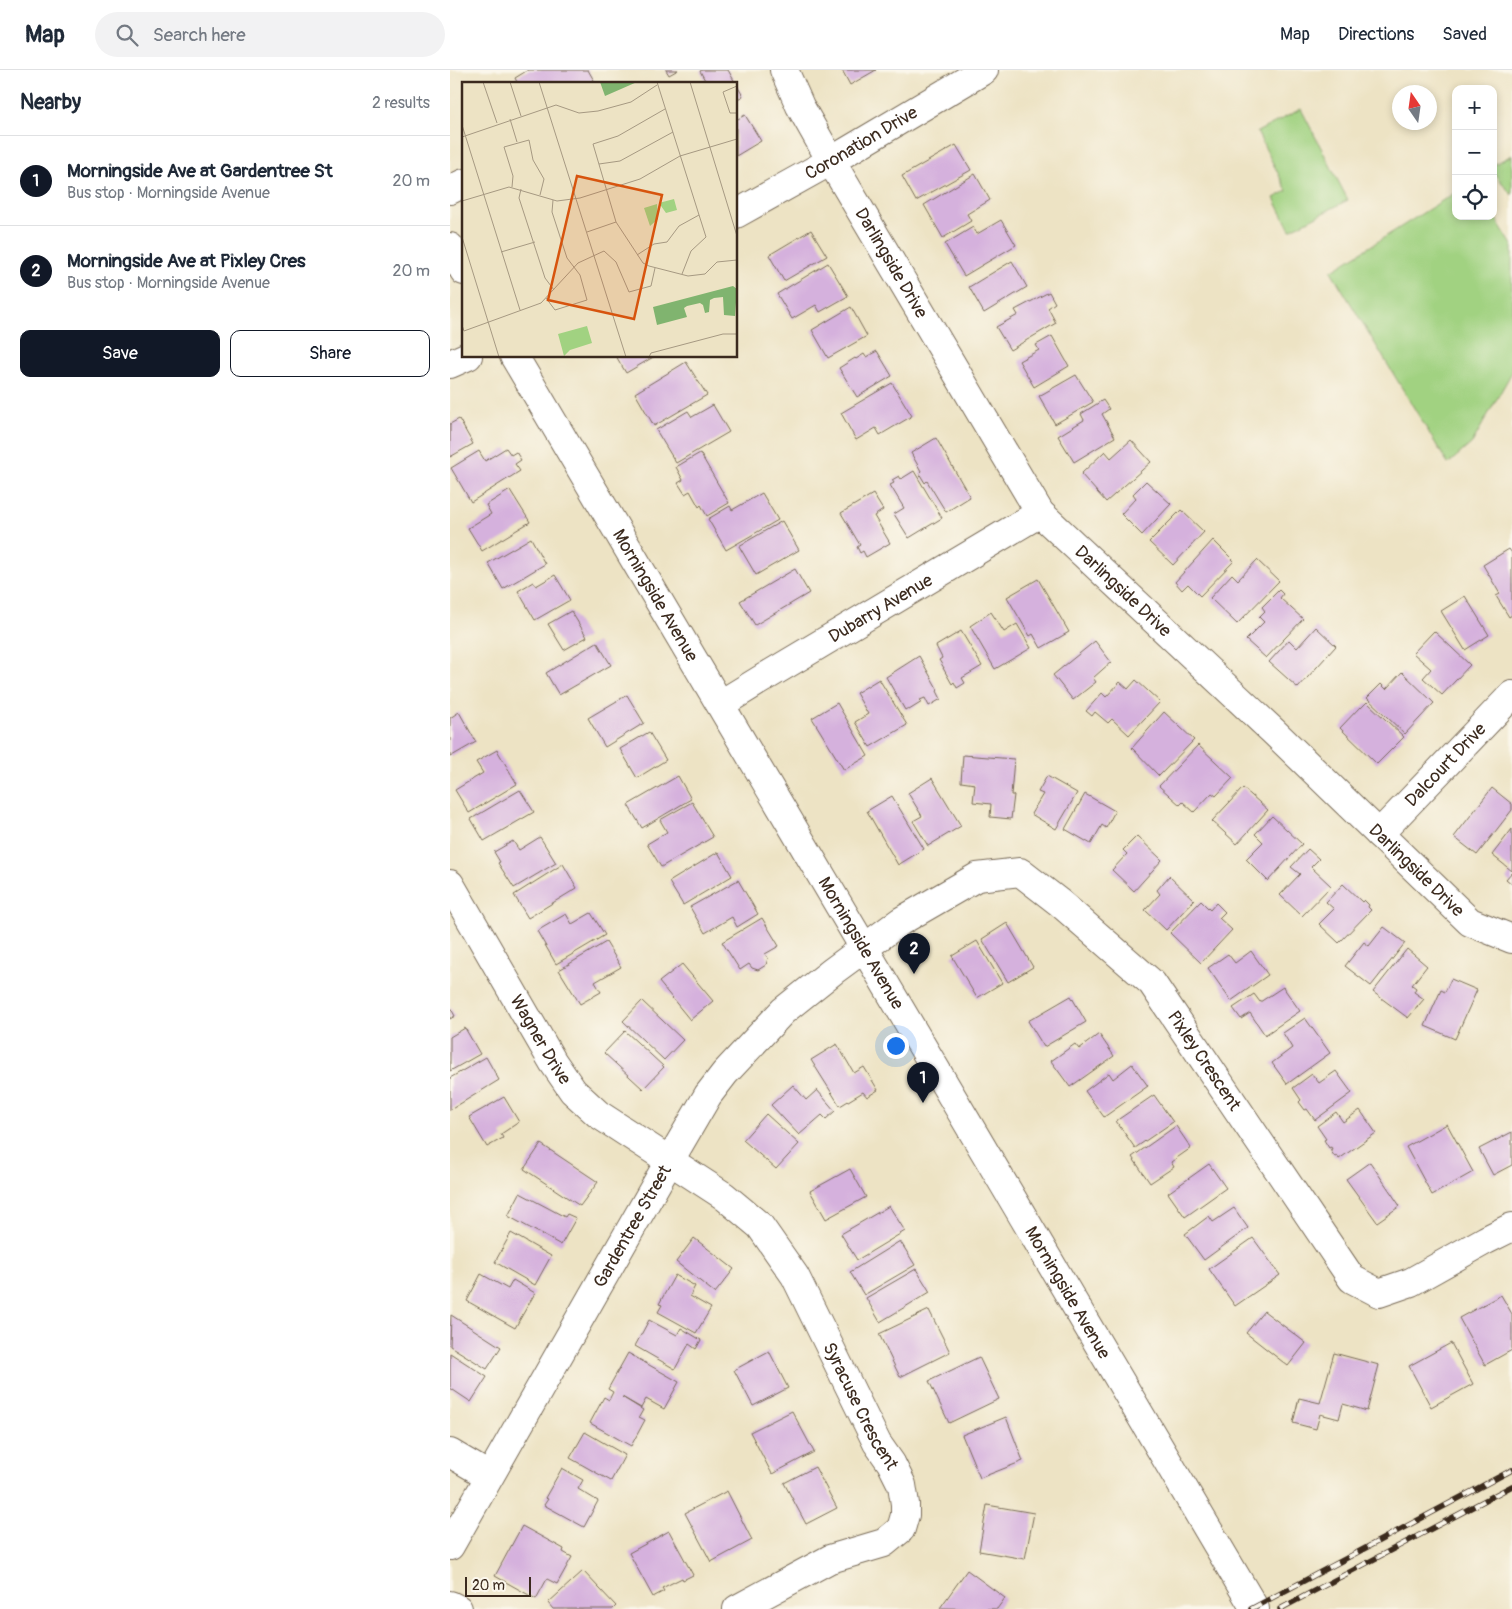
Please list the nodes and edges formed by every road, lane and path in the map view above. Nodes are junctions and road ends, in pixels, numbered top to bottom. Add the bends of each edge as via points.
1 (784, 70) edge
2 (984, 70) edge
3 (831, 161) junction
4 (462, 184) edge
5 (450, 190) edge
6 (738, 213) edge
7 (450, 247) edge
8 (462, 267) edge
9 (464, 358) edge
10 (515, 358) edge
11 (450, 364) edge
12 (1040, 513) junction
13 (1512, 695) edge
14 (721, 704) junction
15 (1379, 834) junction
16 (450, 884) edge
17 (1512, 939) edge
18 (864, 948) junction
19 (670, 1160) junction
20 (1512, 1226) edge
21 (450, 1453) edge
22 (490, 1476) junction
23 (450, 1546) edge
24 (450, 1605) edge
25 (458, 1609) edge
26 (737, 1609) edge
27 (1255, 1609) edge

1 - 3 street, Darlingside Drive
2 - 3 street, Coronation Drive
3 - 6 street, Coronation Drive
3 - 12 street, Darlingside Drive
4 - 5 street
7 - 8 street
9 - 11 street
10 - 14 street, Morningside Avenue
12 - 14 street, Dubarry Avenue
12 - 15 street, Darlingside Drive
13 - 15 street, Dalcourt Drive
14 - 18 street, Morningside Avenue
15 - 17 street, Darlingside Drive via 1470,922
16 - 19 street, Wagner Drive via 573,1092 598,1114
18 - 19 street, Gardentree Street via 784,1011 725,1073 708,1095
18 - 20 street, Pixley Crescent via 901,921 977,877 1020,872 1152,983 1352,1279 1379,1293 1411,1282
18 - 27 street, Morningside Avenue
19 - 22 street, Gardentree Street
19 - 26 street, Syracuse Crescent via 724,1196 760,1226 775,1246 794,1276 877,1443 891,1463 902,1485 905,1504 901,1529 884,1543 830,1559
21 - 22 street
22 - 23 street, Gardentree Street
24 - 25 street

